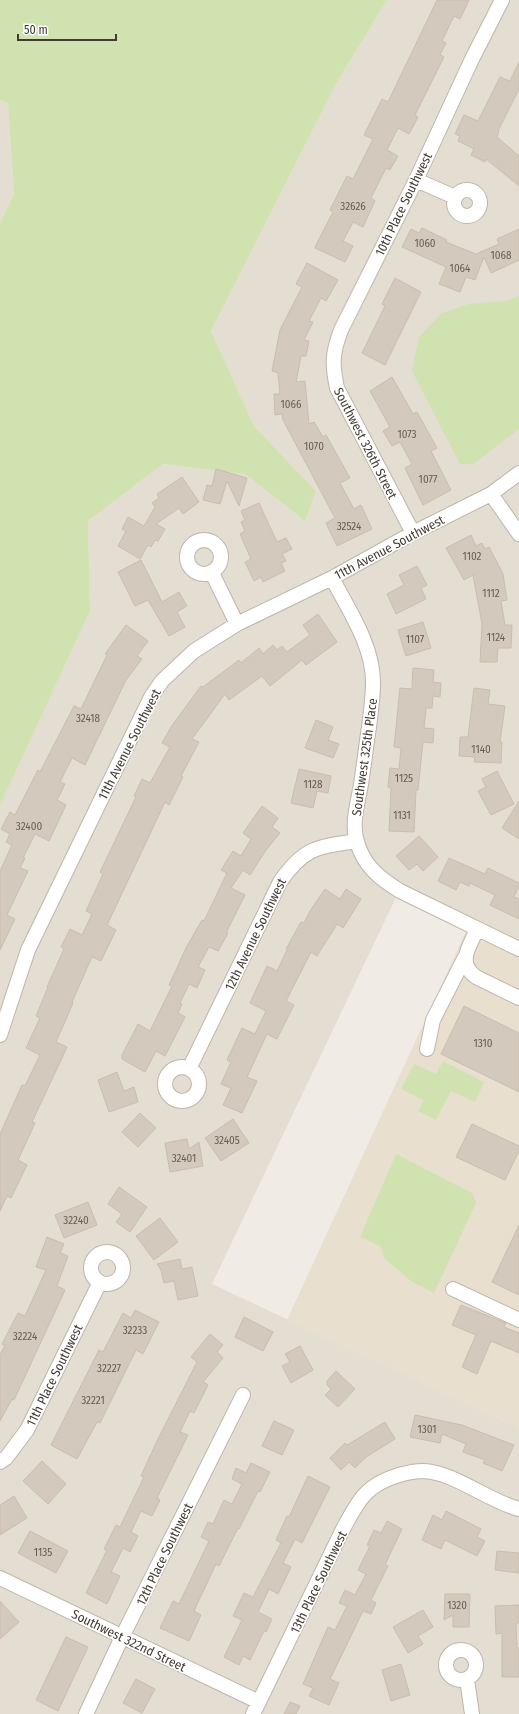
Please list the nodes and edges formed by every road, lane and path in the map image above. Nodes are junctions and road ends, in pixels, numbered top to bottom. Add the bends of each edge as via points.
1 (502, 0) edge
2 (416, 180) junction
3 (455, 198) dead end
4 (334, 349) joint
5 (519, 472) edge
6 (491, 494) junction
7 (413, 533) junction
8 (519, 534) edge
9 (212, 573) dead end
10 (332, 578) junction
11 (237, 624) junction
12 (357, 841) junction
13 (477, 929) junction
14 (519, 949) edge
15 (465, 956) junction
16 (519, 998) edge
17 (0, 1035) edge
18 (427, 1049) dead end
19 (189, 1069) dead end
20 (100, 1282) dead end
21 (453, 1289) dead end
22 (519, 1320) edge
23 (243, 1395) dead end
24 (0, 1462) edge
25 (519, 1509) edge
26 (0, 1578) edge
27 (122, 1637) junction
28 (467, 1679) dead end
29 (256, 1708) edge
30 (86, 1714) edge
31 (472, 1714) edge

1 - 2 street, 10th Place Southwest
2 - 3 street
2 - 4 street, 10th Place Southwest
4 - 7 street, Southwest 326th Street via 336,388
5 - 6 street, 11th Avenue Southwest
6 - 7 street, 11th Avenue Southwest
6 - 8 street
7 - 10 street, 11th Avenue Southwest
9 - 11 street
10 - 11 street, 11th Avenue Southwest
10 - 12 street, Southwest 325th Place via 359,629 369,657 373,680 355,818
11 - 17 street, 11th Avenue Southwest via 194,651 162,681 151,696 28,950
12 - 13 street, Southwest 325th Place via 368,865 381,879
12 - 19 street, 12th Avenue Southwest via 320,846 304,854 291,866 280,882
13 - 14 street, Southwest 325th Place
13 - 15 street
15 - 16 street via 464,962 471,974
15 - 18 street via 433,1020
20 - 24 street, 11th Place Southwest via 27,1430
21 - 22 street
23 - 27 street, 12th Place Southwest
25 - 29 street, 13th Place Southwest via 435,1473 422,1471 387,1479 370,1488 358,1502 342,1531
26 - 27 street, Southwest 322nd Street
27 - 29 street, Southwest 322nd Street
27 - 30 street, 12th Place Southwest
28 - 31 street

